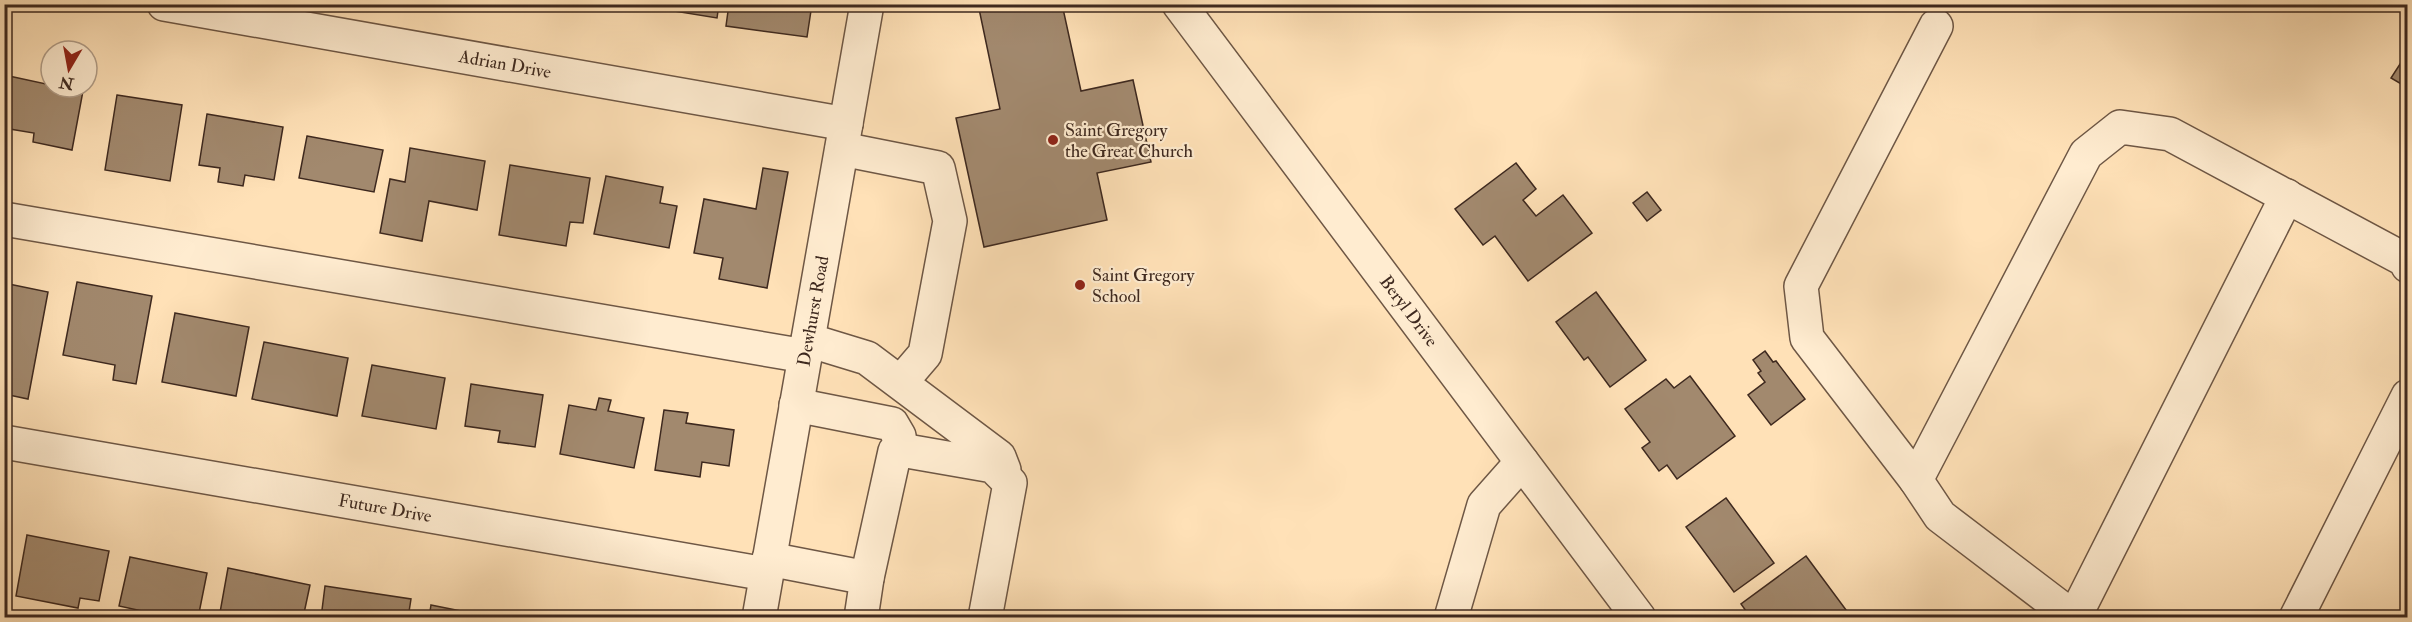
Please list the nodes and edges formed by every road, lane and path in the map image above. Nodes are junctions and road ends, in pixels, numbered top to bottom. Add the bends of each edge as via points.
1 (164, 4) edge
2 (867, 4) edge
3 (1179, 4) edge
4 (1936, 26) dead end
5 (844, 137) junction
6 (2286, 196) junction
7 (4, 219) edge
8 (2408, 266) edge
9 (806, 348) junction
10 (901, 382) junction
11 (2408, 396) edge
12 (796, 405) junction
13 (4, 442) edge
14 (901, 450) junction
15 (1522, 462) junction
16 (1916, 480) junction
17 (1010, 483) junction
18 (768, 567) junction
19 (867, 578) junction
20 (759, 618) edge
21 (861, 618) edge
22 (985, 618) edge
23 (1451, 618) edge
24 (1639, 618) edge
25 (2074, 618) edge
26 (2296, 618) edge

1 - 5 street, Adrian Drive
2 - 5 street, Dewhurst Road
3 - 15 street, Beryl Drive
4 - 16 street via 1801,286 1807,338
5 - 9 street, Dewhurst Road
5 - 10 street, Adrian Drive via 938,168 950,221 925,354
6 - 8 street via 2405,260
6 - 16 street via 2170,134 2120,127 2086,154
6 - 25 street
7 - 9 street
9 - 10 street via 867,358
9 - 12 street, Dewhurst Road
10 - 17 street via 999,457
11 - 26 street
12 - 14 street via 892,424
12 - 18 street, Dewhurst Road
13 - 18 street, Future Drive
14 - 17 street via 993,466
14 - 19 street via 895,451
15 - 23 street via 1484,505
15 - 24 street, Beryl Drive
16 - 25 street via 1940,516
17 - 22 street
18 - 19 street, Future Drive
18 - 20 street, Dewhurst Road
19 - 21 street

